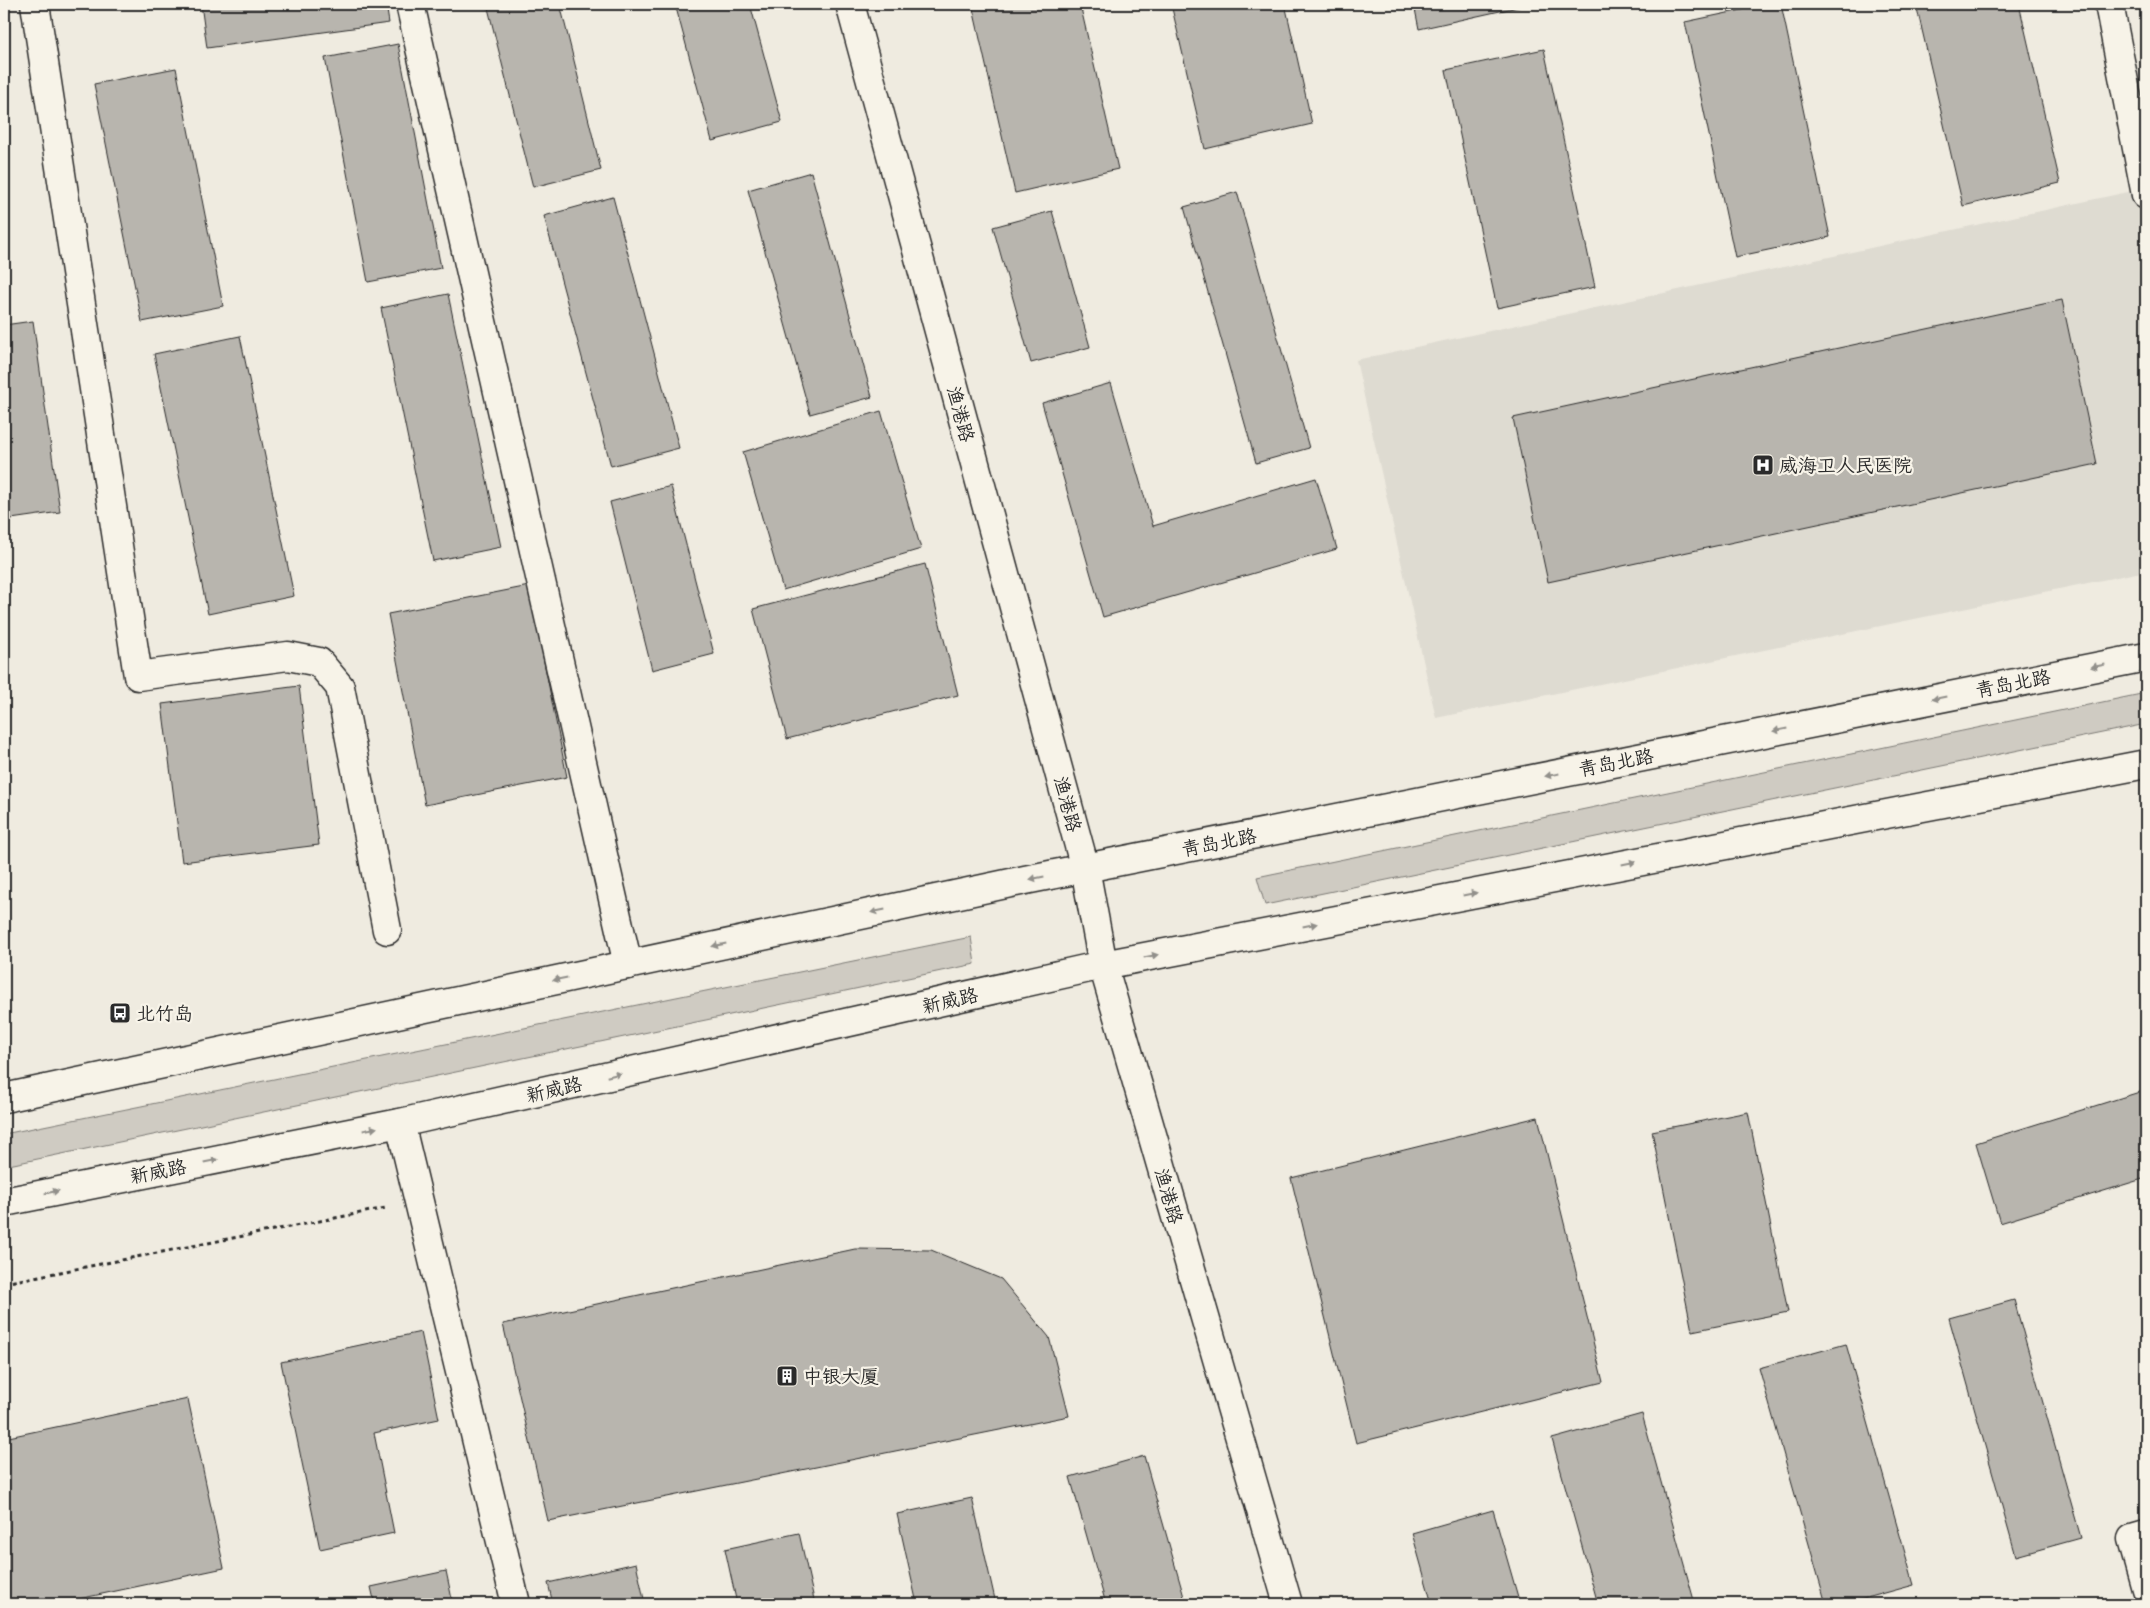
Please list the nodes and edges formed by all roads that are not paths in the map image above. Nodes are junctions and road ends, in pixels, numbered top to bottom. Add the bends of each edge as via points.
1 (35, 4) edge
2 (410, 4) edge
3 (850, 4) edge
4 (2109, 4) edge
5 (2146, 195) edge
6 (2146, 656) edge
7 (2146, 764) edge
8 (1085, 868) junction
9 (387, 930) dead end
10 (628, 965) junction
11 (1103, 966) junction
12 (4, 1098) edge
13 (400, 1123) junction
14 (4, 1202) edge
15 (2146, 1535) edge
16 (2146, 1589) edge
17 (516, 1604) edge
18 (1288, 1604) edge

1 - 9 main road via 138,676 288,656 319,662 340,687
2 - 10 main road
3 - 8 main road, 渔港路
4 - 5 main road
6 -> 8 main road, 青岛北路
11 -> 7 main road
8 -> 10 main road
8 - 11 main road, 渔港路
10 -> 12 main road
13 -> 11 main road, 新威路
11 - 18 main road, 渔港路
14 -> 13 main road, 新威路
13 - 17 main road
15 - 16 main road via 2132,1539

